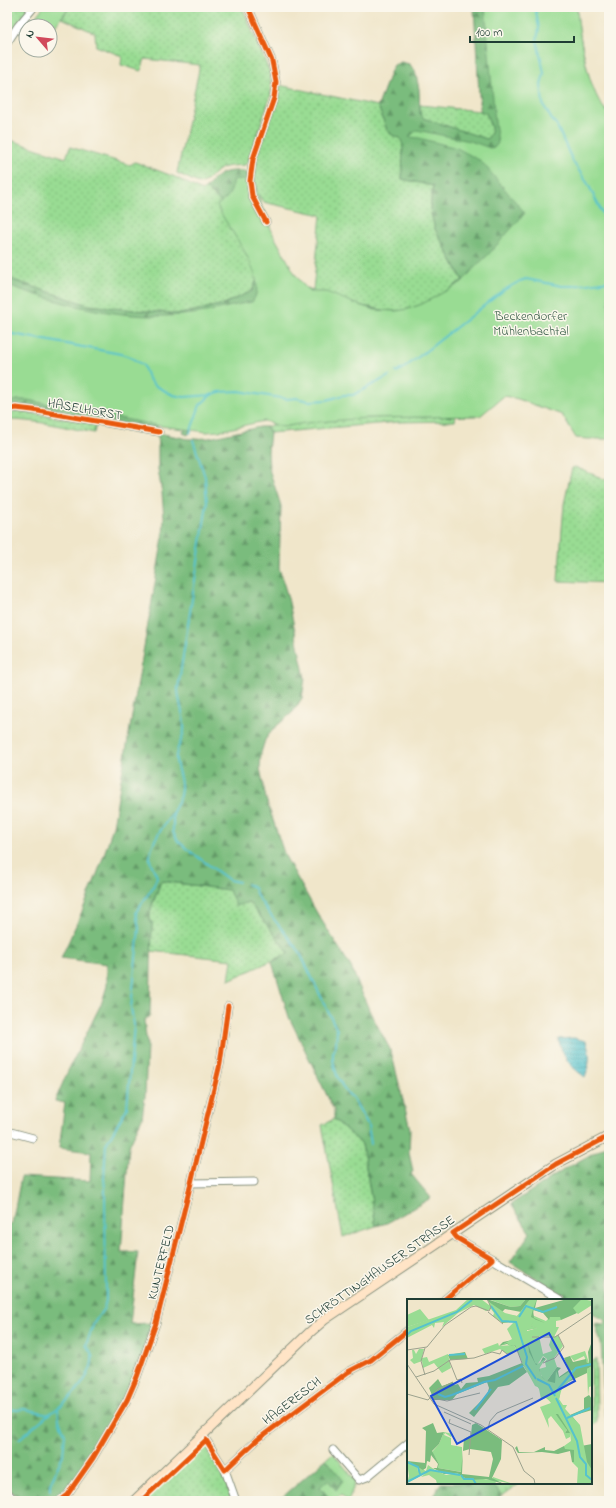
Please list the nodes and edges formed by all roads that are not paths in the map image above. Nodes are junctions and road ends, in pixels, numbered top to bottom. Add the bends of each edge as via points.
1 (34, 7) edge
2 (248, 7) edge
3 (7, 43) edge
4 (266, 222) dead end
5 (7, 410) edge
6 (159, 432) dead end
7 (228, 1006) dead end
8 (7, 1132) edge
9 (609, 1136) edge
10 (33, 1138) dead end
11 (254, 1182) dead end
12 (191, 1183) junction
13 (453, 1233) junction
14 (492, 1259) junction
15 (445, 1299) edge
16 (559, 1299) edge
17 (407, 1331) edge
18 (203, 1435) junction
19 (407, 1444) edge
20 (333, 1450) dead end
21 (225, 1470) junction
22 (7, 1492) edge
23 (15, 1501) edge
24 (59, 1501) edge
25 (134, 1501) edge
26 (236, 1501) edge

1 - 3 street
2 - 4 street via 272,61 276,82 274,98 253,160 250,181 252,196
5 - 6 street, HASELHORST via 33,410
7 - 12 street, KUNTERFELD via 220,1064
8 - 10 street
9 - 13 main road, SCHRÖTTINGHAUSER STRASSE via 556,1164
11 - 12 street
12 - 24 street, KUNTERFELD via 156,1323 138,1377 89,1464 67,1495
13 - 14 street
13 - 18 main road, SCHRÖTTINGHAUSER STRASSE via 324,1320
14 - 15 street
14 - 16 street
17 - 21 street, HAGERESCH via 371,1360 348,1372 257,1440
18 - 21 street
18 - 25 main road, SCHRÖTTINGHAUSER STRASSE
19 - 20 street via 367,1477 359,1480
21 - 26 street
22 - 23 street

